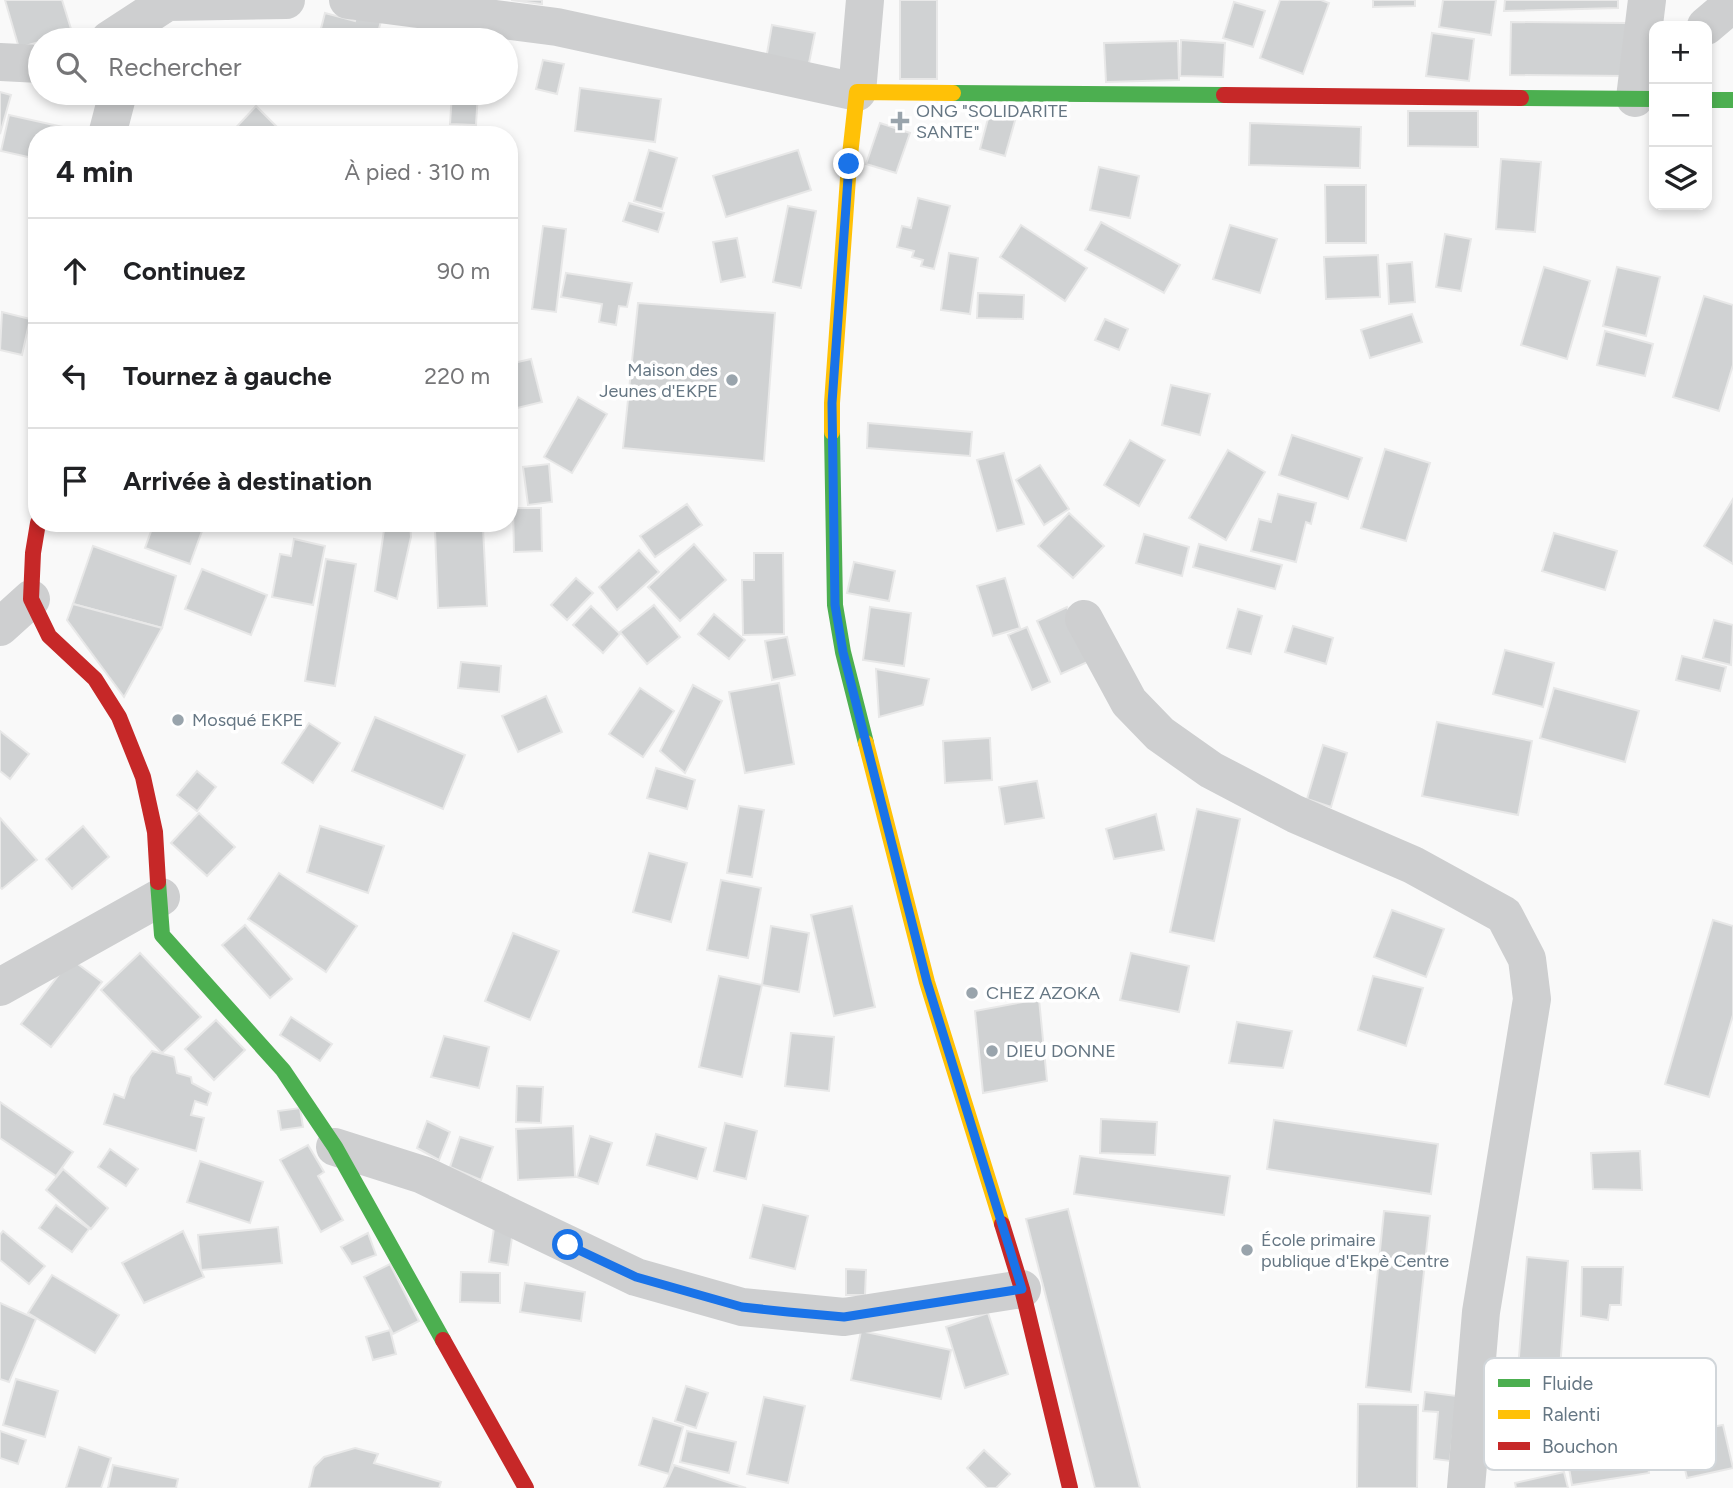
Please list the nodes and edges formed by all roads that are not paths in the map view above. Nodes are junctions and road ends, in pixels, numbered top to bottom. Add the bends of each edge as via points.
1 (286, 0) edge
2 (348, 0) edge
3 (865, 0) edge
4 (1647, 0) edge
5 (167, 1) edge
6 (1733, 3) edge
7 (1712, 21) edge
8 (131, 28) edge
9 (0, 62) edge
10 (28, 63) edge
11 (1645, 89) edge
12 (857, 92) junction
13 (1712, 100) edge
14 (1733, 100) edge
15 (115, 105) edge
16 (109, 126) edge
17 (36, 532) edge
18 (31, 599) junction
19 (1084, 619) dead end
20 (0, 627) edge
21 (161, 897) junction
22 (0, 987) edge
23 (335, 1147) junction
24 (1022, 1289) junction
25 (526, 1488) edge
26 (1070, 1488) edge
27 (1466, 1488) edge

1 - 5 street
2 - 12 street via 557,27
3 - 12 street
4 - 11 street
5 - 8 street
6 - 7 street
9 - 10 street
11 - 12 street
12 - 24 street via 832,403 835,605 927,982
13 - 14 street
15 - 16 street
17 - 18 street
18 - 20 street
18 - 21 street via 49,636 95,679 119,717 143,777 155,832
19 - 27 street via 1129,702 1160,734 1210,770 1295,814 1413,865 1504,915 1527,959 1532,999 1481,1312
21 - 22 street
21 - 23 street via 162,934 283,1070
23 - 24 street via 424,1175 636,1277 742,1307 844,1317
23 - 25 street
24 - 26 street

